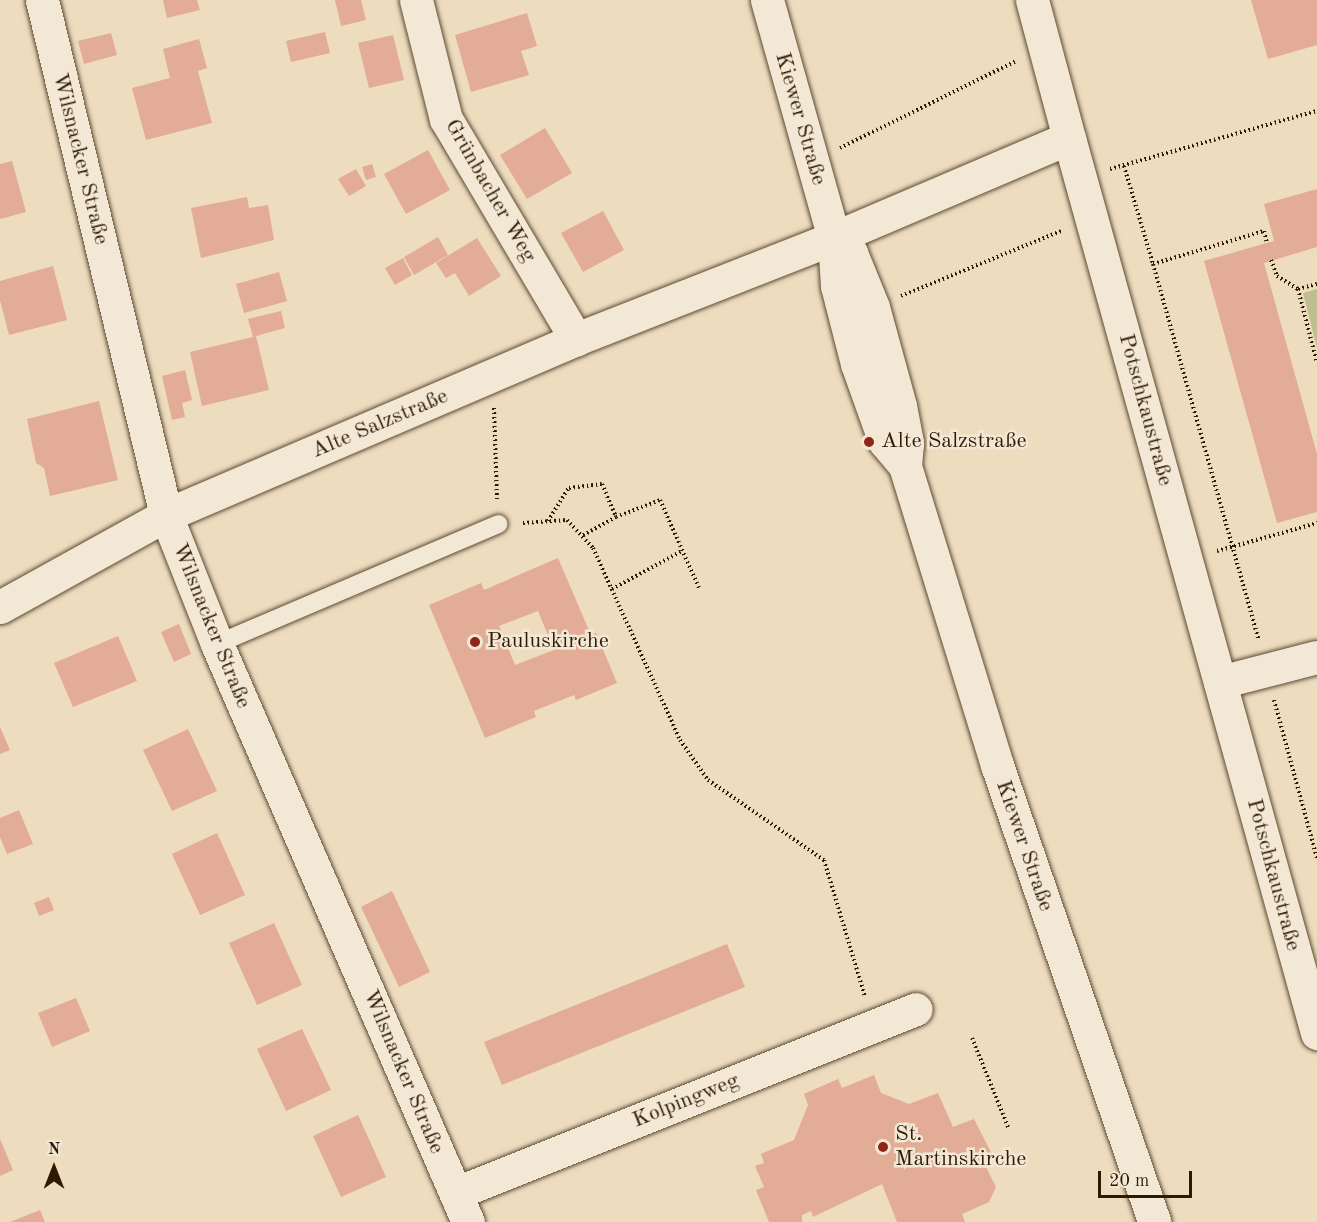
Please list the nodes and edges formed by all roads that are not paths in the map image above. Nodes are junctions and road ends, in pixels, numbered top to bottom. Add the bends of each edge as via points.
1 (42, 0) edge
2 (416, 0) edge
3 (767, 0) edge
4 (1032, 0) edge
5 (1069, 138) junction
6 (834, 238) junction
7 (576, 339) junction
8 (905, 466) junction
9 (166, 516) junction
10 (498, 524) road end
11 (0, 607) edge
12 (217, 644) junction
13 (1317, 657) edge
14 (1220, 682) junction
15 (916, 1009) dead end
16 (1317, 1033) edge
17 (462, 1208) edge
18 (1154, 1222) edge

1 - 9 street, Wilsnacker Straße
2 - 7 street, Grünbacher Weg via 446,119
3 - 6 street, Kiewer Straße
4 - 5 street, Potschkaustraße
5 - 6 street, Alte Salzstraße
5 - 14 street, Potschkaustraße
6 - 7 street, Alte Salzstraße
6 - 8 street, Kiewer Straße via 837,286 857,364 885,442
6 - 8 street, Kiewer Straße via 851,253 873,307 902,415 907,443
7 - 9 street, Alte Salzstraße
8 - 18 street, Kiewer Straße via 997,765
9 - 11 street, Alte Salzstraße
9 - 12 street, Wilsnacker Straße
10 - 12 lane
12 - 17 street, Wilsnacker Straße
13 - 14 street
14 - 16 street, Potschkaustraße
15 - 17 street, Kolpingweg

